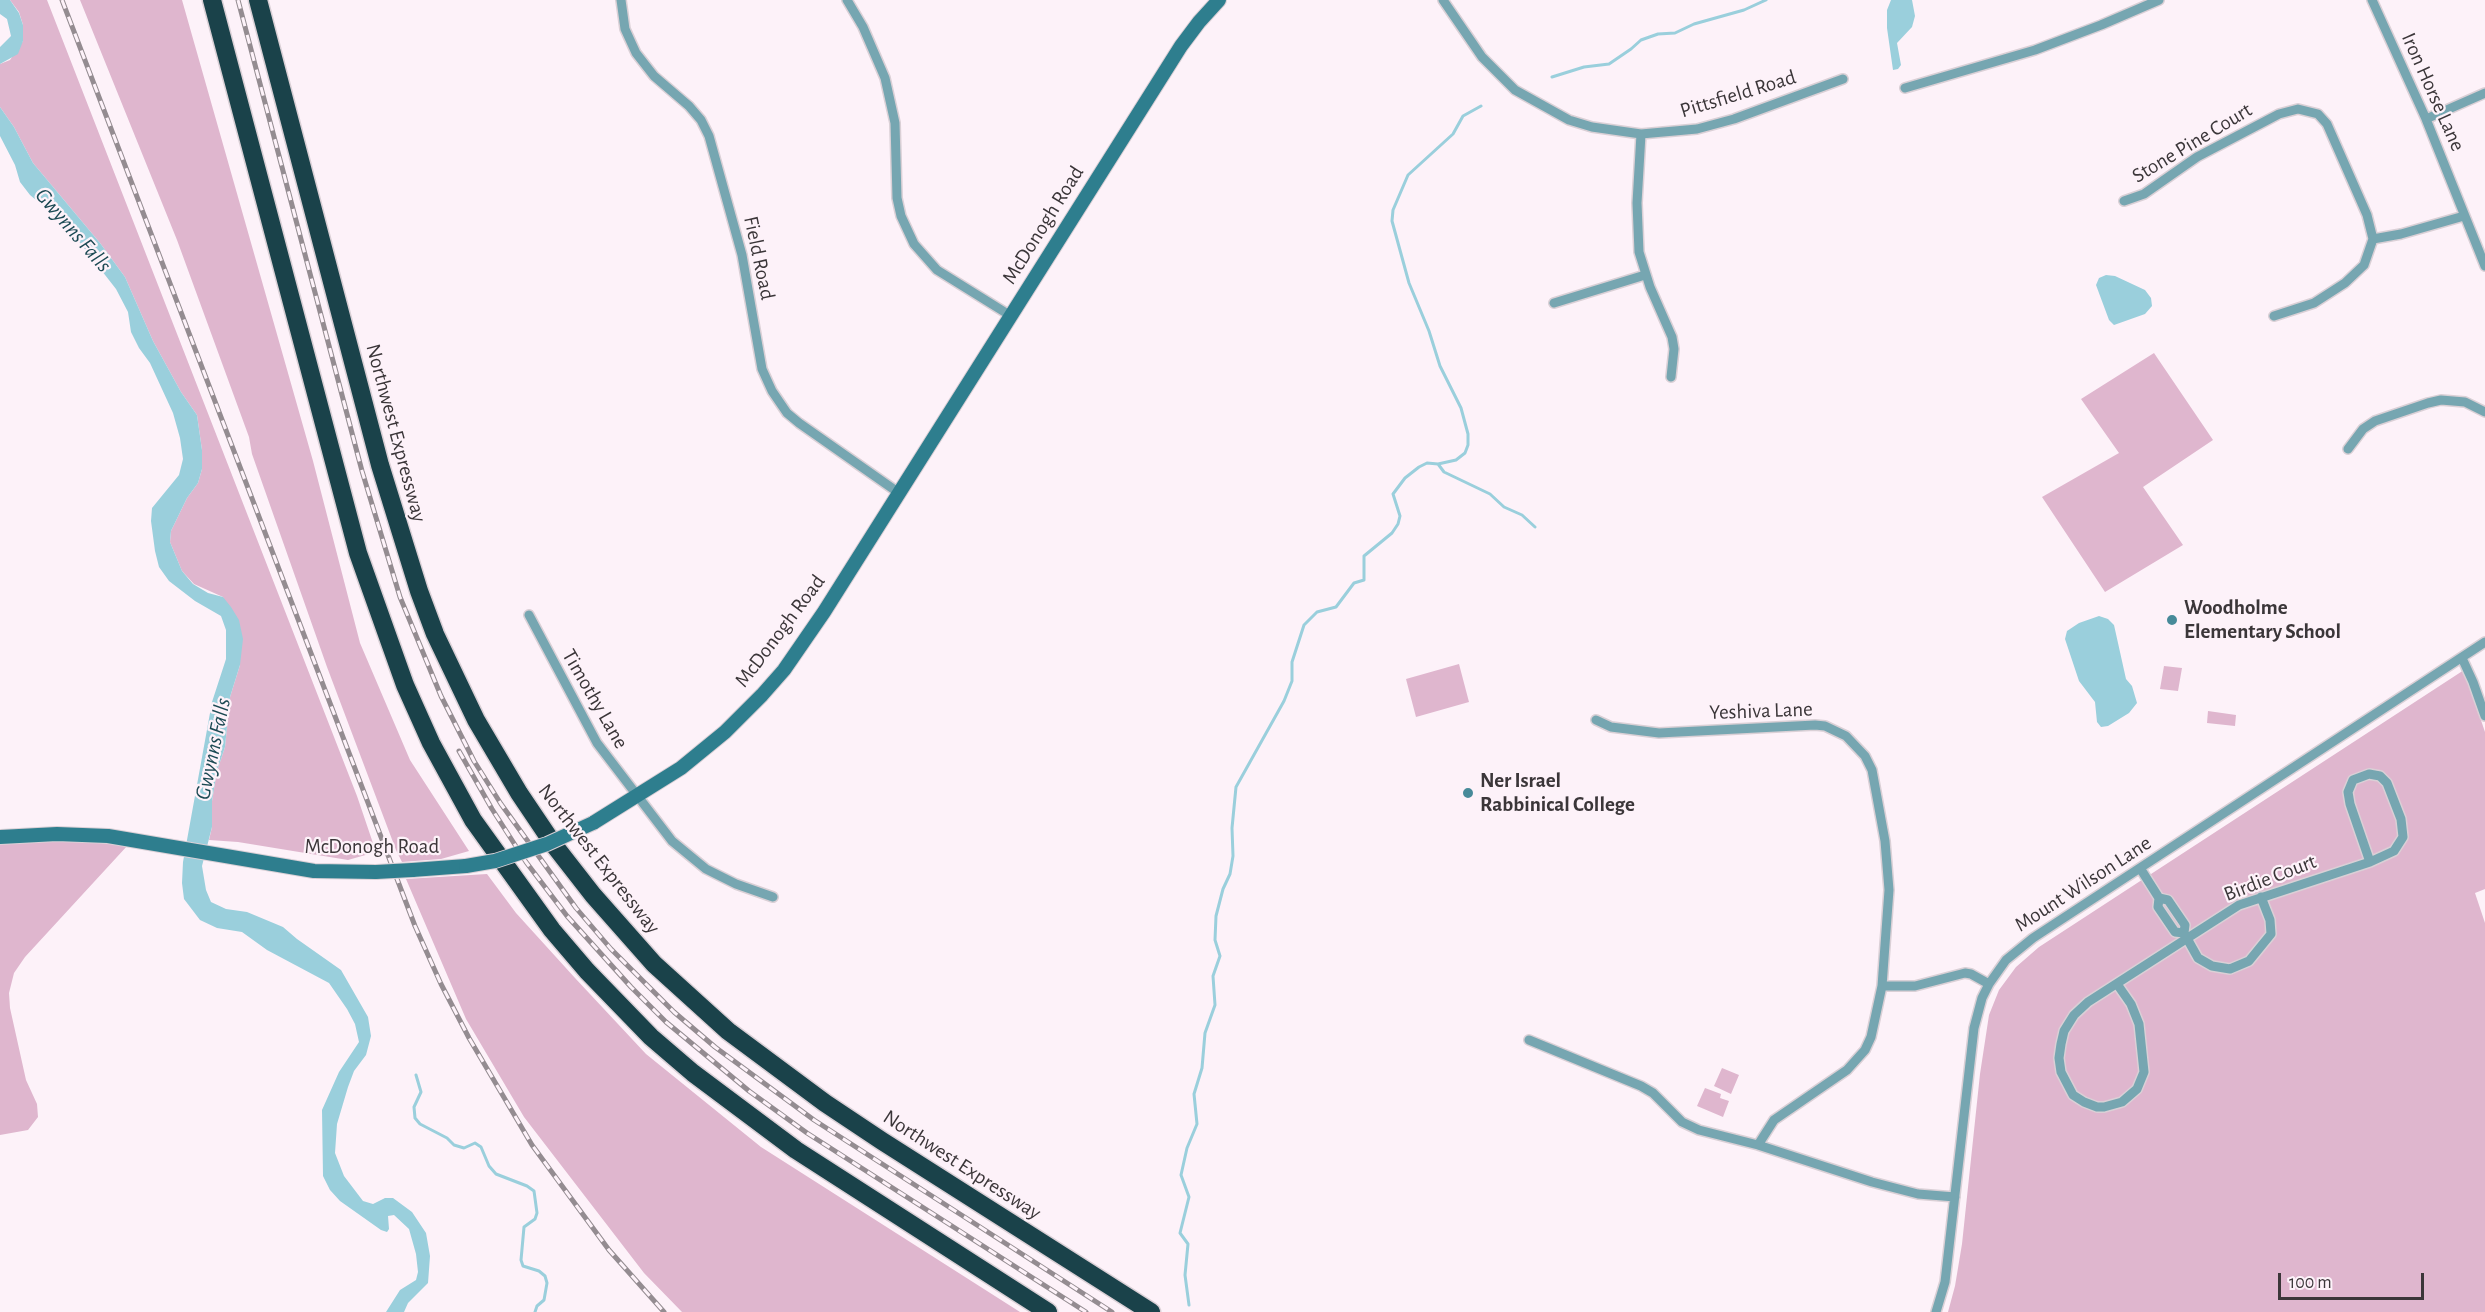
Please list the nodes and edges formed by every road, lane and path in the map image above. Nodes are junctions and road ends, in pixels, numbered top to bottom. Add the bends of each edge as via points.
1 (212, 0) edge
2 (258, 0) edge
3 (621, 0) edge
4 (847, 0) edge
5 (1219, 0) edge
6 (1443, 0) edge
7 (2159, 0) edge
8 (2372, 0) edge
9 (1844, 79) dead end
10 (1905, 88) dead end
11 (2485, 93) edge
12 (2426, 119) junction
13 (1641, 134) junction
14 (2124, 201) dead end
15 (2464, 216) junction
16 (2373, 239) junction
17 (2485, 266) edge
18 (1645, 275) junction
19 (1554, 303) dead end
20 (1011, 316) junction
21 (2274, 316) dead end
22 (1671, 377) dead end
23 (2485, 411) edge
24 (2348, 449) dead end
25 (899, 494) junction
26 (529, 615) dead end
27 (2485, 642) edge
28 (2462, 658) junction
29 (2485, 716) edge
30 (1596, 720) dead end
31 (638, 796) junction
32 (0, 837) edge
33 (2370, 862) junction
34 (2140, 868) junction
35 (773, 897) dead end
36 (2261, 897) junction
37 (2185, 936) junction
38 (1989, 984) junction
39 (2117, 984) junction
40 (1882, 986) junction
41 (1529, 1040) dead end
42 (1758, 1145) junction
43 (1955, 1197) junction
44 (1048, 1312) edge
45 (1151, 1312) edge
46 (1936, 1312) edge

1 - 44 highway via 365,574 412,701 474,820 552,930 651,1037 737,1108 796,1150
2 - 45 highway, Northwest Expressway via 380,465 419,591 476,720 554,845 654,964 728,1031 873,1135
3 - 25 street, Field Road via 625,29 636,53 654,76 689,106 709,136 742,255 762,369 772,391 799,423
4 - 20 street via 885,78 895,123 897,198 914,244 937,270
5 - 20 main road, McDonogh Road via 1181,46
6 - 13 street, Pittsfield Road via 1482,57 1515,90 1569,120
7 - 10 street via 2035,50
8 - 12 street, Iron Horse Lane
9 - 13 street, Pittsfield Road via 1714,125 1678,133
11 - 12 street
12 - 15 street, Iron Horse Lane
13 - 18 street via 1637,223
14 - 16 street, Stone Pine Court via 2145,194 2197,157 2251,126 2288,110 2306,109 2327,124 2367,215
15 - 16 street
15 - 17 street, Iron Horse Lane
16 - 21 street via 2364,265 2345,284 2314,303
18 - 19 street
18 - 22 street via 1672,337
20 - 25 main road, McDonogh Road
23 - 24 street via 2465,402 2428,403 2375,421 2363,429
25 - 31 main road, McDonogh Road via 824,612 762,695 698,755
26 - 31 street, Timothy Lane via 597,743
27 - 28 street, Mount Wilson Lane
28 - 29 street
28 - 34 street, Mount Wilson Lane
30 - 40 street, Yeshiva Lane via 1611,727 1659,732 1815,725 1846,736 1872,770 1886,848 1889,890
31 - 32 main road, McDonogh Road, bridge via 547,844 495,861 412,870 314,872 108,836
31 - 35 street, Timothy Lane via 692,859 736,884
33 - 33 street, Birdie Court via 2398,847 2403,830 2387,783 2380,776 2369,774 2353,780 2348,792
33 - 36 street, Birdie Court
34 - 37 street via 2159,898 2169,900 2185,925
34 - 38 street, Mount Wilson Lane via 2018,948
36 - 37 street, Birdie Court
36 - 37 street via 2271,934 2250,961 2230,969 2211,966 2198,957
37 - 39 street, Birdie Court
38 - 40 street via 1965,973 1915,986
38 - 43 street, Mount Wilson Lane via 1974,1028
39 - 39 street, Birdie Court via 2074,1015 2064,1031 2060,1050 2061,1072 2068,1089 2078,1099 2097,1107 2122,1102 2137,1089 2144,1072 2139,1024
40 - 42 street, Yeshiva Lane via 1865,1050 1847,1070 1774,1120
41 - 42 street via 1641,1086 1682,1122 1699,1130
42 - 43 street via 1872,1182 1918,1194
43 - 46 street, Mount Wilson Lane via 1946,1282

